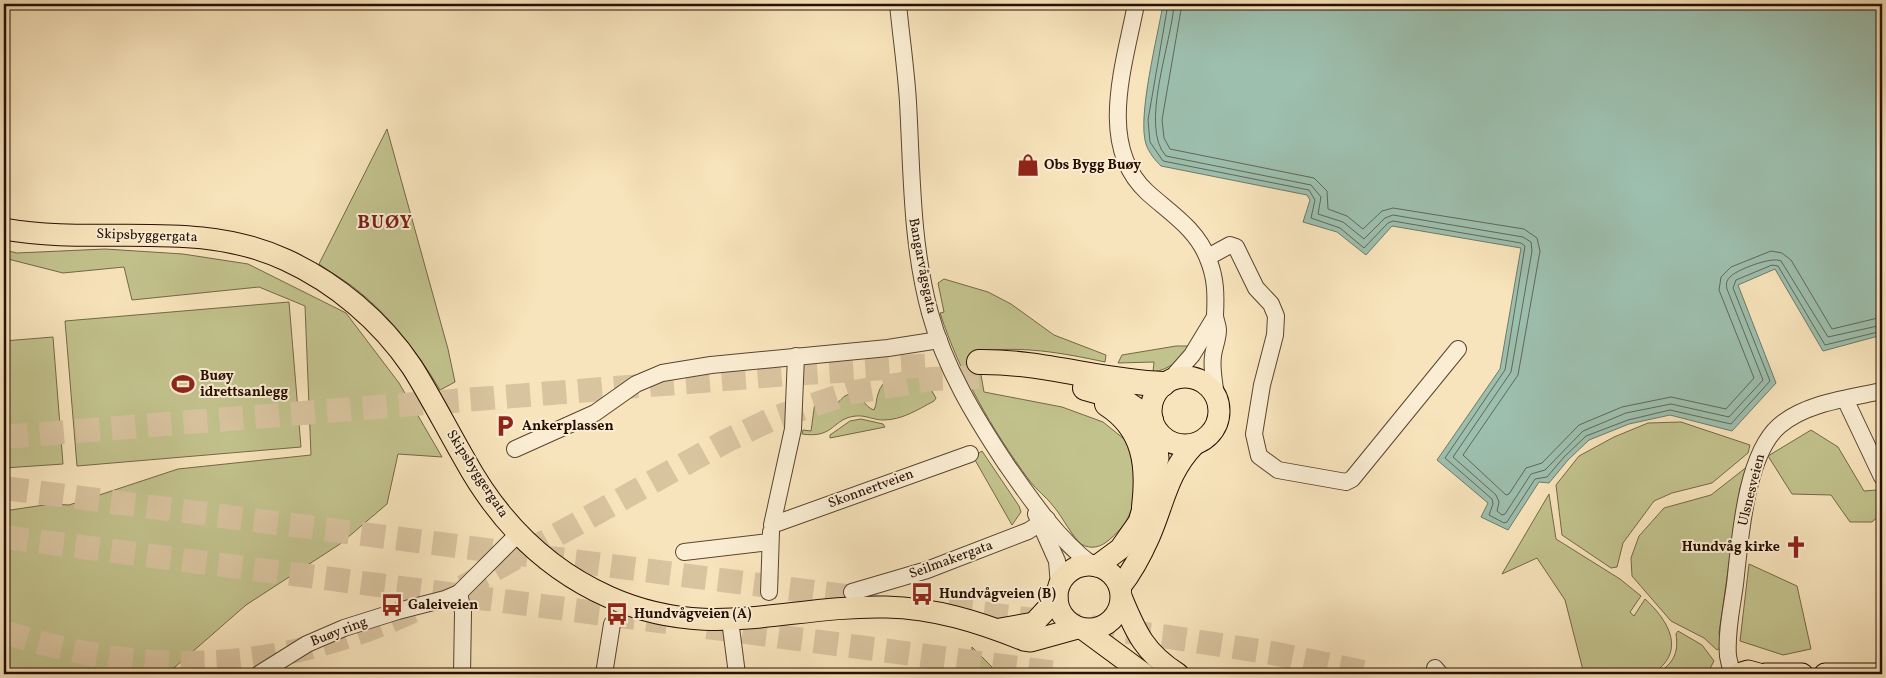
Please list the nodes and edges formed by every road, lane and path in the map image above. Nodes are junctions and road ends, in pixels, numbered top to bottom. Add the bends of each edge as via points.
1 (898, 4) edge
2 (1136, 4) edge
3 (4, 229) edge
4 (1208, 257) junction
5 (1215, 317) junction
6 (939, 340) junction
7 (1458, 349) dead end
8 (796, 356) junction
9 (1167, 382) junction
10 (1075, 386) junction
11 (1882, 391) edge
12 (1216, 398) junction
13 (1845, 399) junction
14 (1153, 424) junction
15 (1194, 445) junction
16 (516, 449) dead end
17 (970, 454) dead end
18 (1882, 477) edge
19 (1144, 507) junction
20 (1043, 522) junction
21 (772, 525) junction
22 (518, 534) junction
23 (769, 542) junction
24 (684, 552) dead end
25 (1095, 565) junction
26 (769, 592) dead end
27 (852, 592) dead end
28 (1058, 592) junction
29 (459, 593) junction
30 (1121, 593) junction
31 (730, 620) junction
32 (612, 624) dead end
33 (1080, 628) junction
34 (998, 629) junction
35 (1729, 632) junction
36 (259, 674) edge
37 (462, 674) edge
38 (604, 674) edge
39 (737, 674) edge
40 (1144, 674) edge
41 (1178, 674) edge
42 (1732, 674) edge
43 (1754, 674) edge
44 (1802, 674) edge
45 (1825, 674) edge
46 (1882, 674) edge

1 - 6 street, Bangarvågsgata via 908,100 915,237
2 - 4 street via 1117,112 1123,154 1144,189 1192,231
3 - 22 main road, Skipsbyggergata via 39,234 188,235 223,240 286,260 328,284 351,300 391,340 416,375 466,464
4 - 5 street via 1215,284
4 - 7 street via 1230,245 1236,247 1250,277 1272,304 1276,316 1254,434 1259,456 1278,470 1346,482 1352,479
5 - 9 street via 1192,355
5 - 12 street via 1218,329 1212,357
6 - 8 street
6 - 20 street, Bangarvågsgata via 972,411
8 - 16 street via 690,368 648,377 595,413
8 - 21 street via 793,429
9 - 10 highway via 1120,381 1029,365 980,370
9 - 12 main road via 1181,377 1202,382
9 - 14 main road via 1152,399
10 - 14 highway via 1117,397
10 - 19 highway via 1119,412 1134,430 1147,470
11 - 13 street, Ulsnesveien
12 - 15 main road via 1218,421 1213,432
13 - 18 street
13 - 35 street, Ulsnesveien via 1788,419 1777,427 1762,448 1744,511
14 - 15 main road via 1171,443
14 - 19 main road via 1158,458
15 - 30 main road via 1174,469 1149,537
17 - 21 street, Skonnertveien
19 - 25 main road via 1128,542
20 - 25 street, Bangarvågsgata
20 - 27 street, Seilmakergata via 928,570
20 - 28 street, Bangarvågsgata via 1056,561
21 - 23 street
22 - 29 street, Buøy ring
22 - 31 main road, Skipsbyggergata via 578,580 628,605 670,616
23 - 24 street
23 - 26 street
25 - 28 main road via 1072,570 1064,577
25 - 30 main road via 1110,573
28 - 33 main road via 1059,609 1065,618
28 - 34 main road, Skipsbyggergata via 1034,623
29 - 36 street, Buøy ring via 344,628 307,644
29 - 37 street via 463,612
30 - 33 main road via 1119,609 1109,622 1094,629
30 - 41 main road via 1135,630 1148,652
31 - 34 main road, Skipsbyggergata via 886,607 939,612
31 - 39 street
32 - 38 street
33 - 34 main road, Skipsbyggergata via 1031,641
33 - 40 main road
35 - 42 street, Ulsnesveien via 1728,656
35 - 43 street, Ulsnesveien via 1735,651
43 - 44 main road
45 - 46 main road

